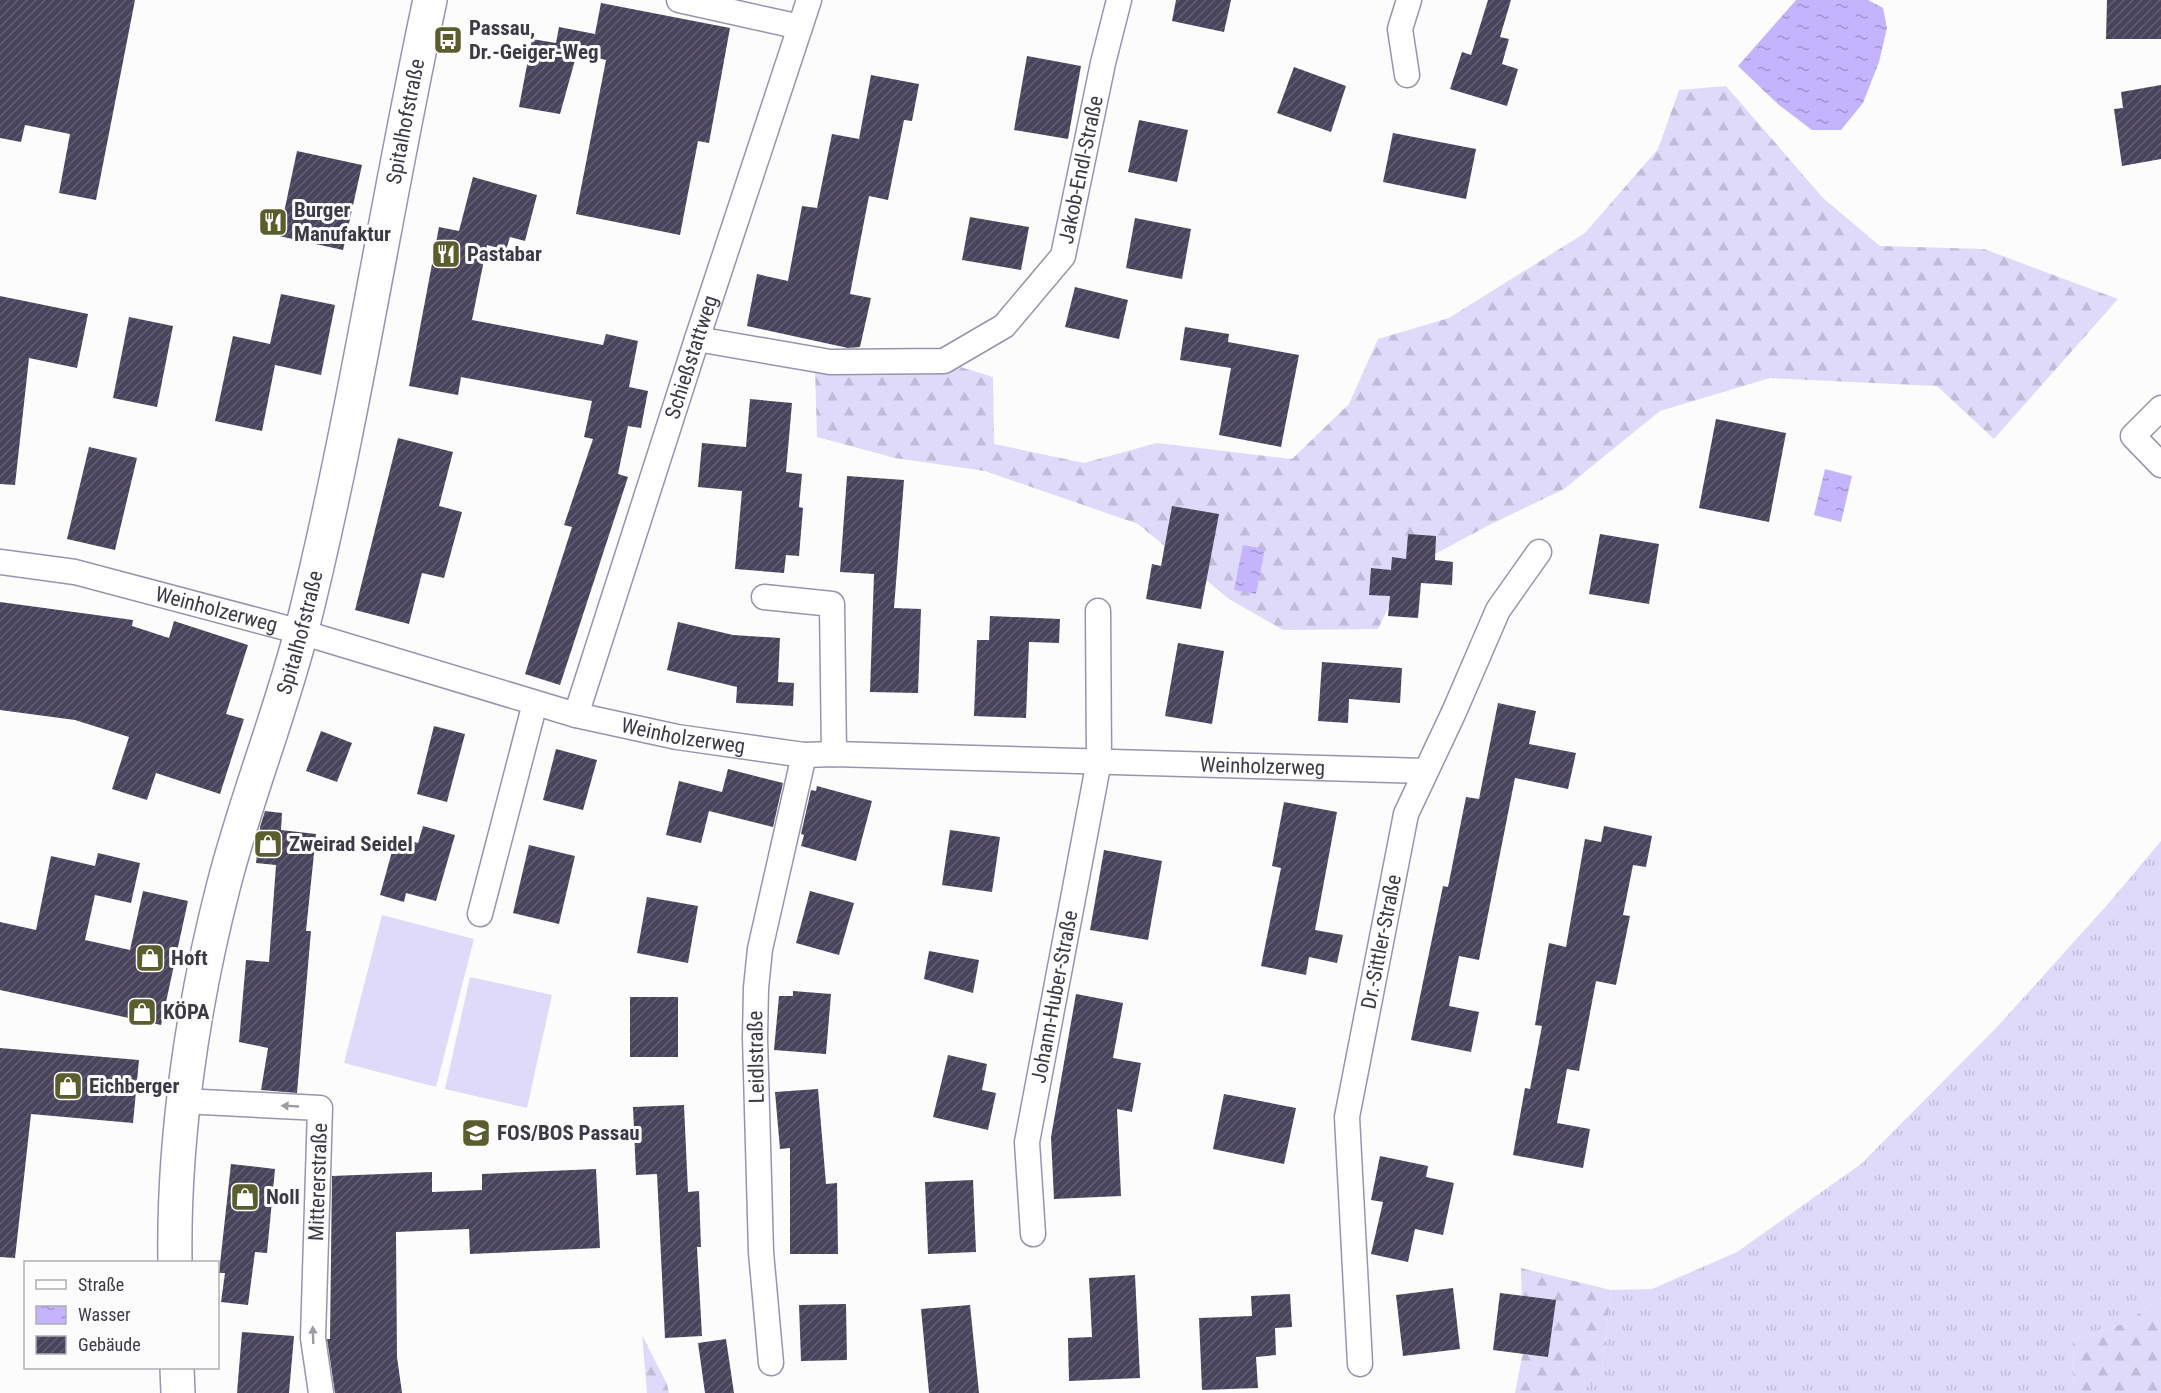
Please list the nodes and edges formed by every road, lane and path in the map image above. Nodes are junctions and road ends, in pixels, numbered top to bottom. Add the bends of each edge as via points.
1 (430, 0) edge
2 (679, 0) edge
3 (810, 0) edge
4 (1119, 0) edge
5 (1409, 0) edge
6 (800, 27) junction
7 (1407, 75) dead end
8 (697, 339) junction
9 (2161, 408) edge
10 (2161, 465) edge
11 (1539, 552) dead end
12 (0, 562) edge
13 (764, 597) dead end
14 (1098, 610) dead end
15 (301, 632) junction
16 (534, 703) junction
17 (576, 715) junction
18 (834, 754) junction
19 (804, 755) junction
20 (1099, 761) junction
21 (1425, 771) junction
22 (480, 914) dead end
23 (183, 1101) junction
24 (1033, 1234) dead end
25 (175, 1261) edge
26 (771, 1363) dead end
27 (1359, 1364) dead end
28 (177, 1369) edge
29 (178, 1393) edge
30 (321, 1393) edge

1 - 15 street, Spitalhofstraße
2 - 6 street
3 - 6 street, Schießstattweg
4 - 8 street, Jakob-Endl-Straße via 1064,256 1004,326 944,361 830,362
5 - 7 street via 1400,29
6 - 8 street, Schießstattweg
8 - 17 street, Schießstattweg
9 - 10 street via 2133,436
11 - 21 street, Dr.-Sittler-Straße via 1498,610
12 - 15 street, Weinholzerweg via 75,572
13 - 18 street via 832,604
14 - 20 street
15 - 16 street, Weinholzerweg
15 - 23 street, Spitalhofstraße via 224,884
16 - 17 street, Weinholzerweg
16 - 22 street
17 - 19 street, Weinholzerweg via 677,737
18 - 19 street, Weinholzerweg
18 - 20 street, Weinholzerweg
19 - 26 street, Leidlstraße via 760,949 756,988 761,1252
20 - 21 street, Weinholzerweg
20 - 24 street, Johann-Huber-Straße via 1027,1142
21 - 27 street, Dr.-Sittler-Straße via 1406,814 1347,1116
23 - 25 street, Spitalhofstraße
30 -> 23 street, Mittererstraße via 313,1338 320,1108
28 - 29 street

